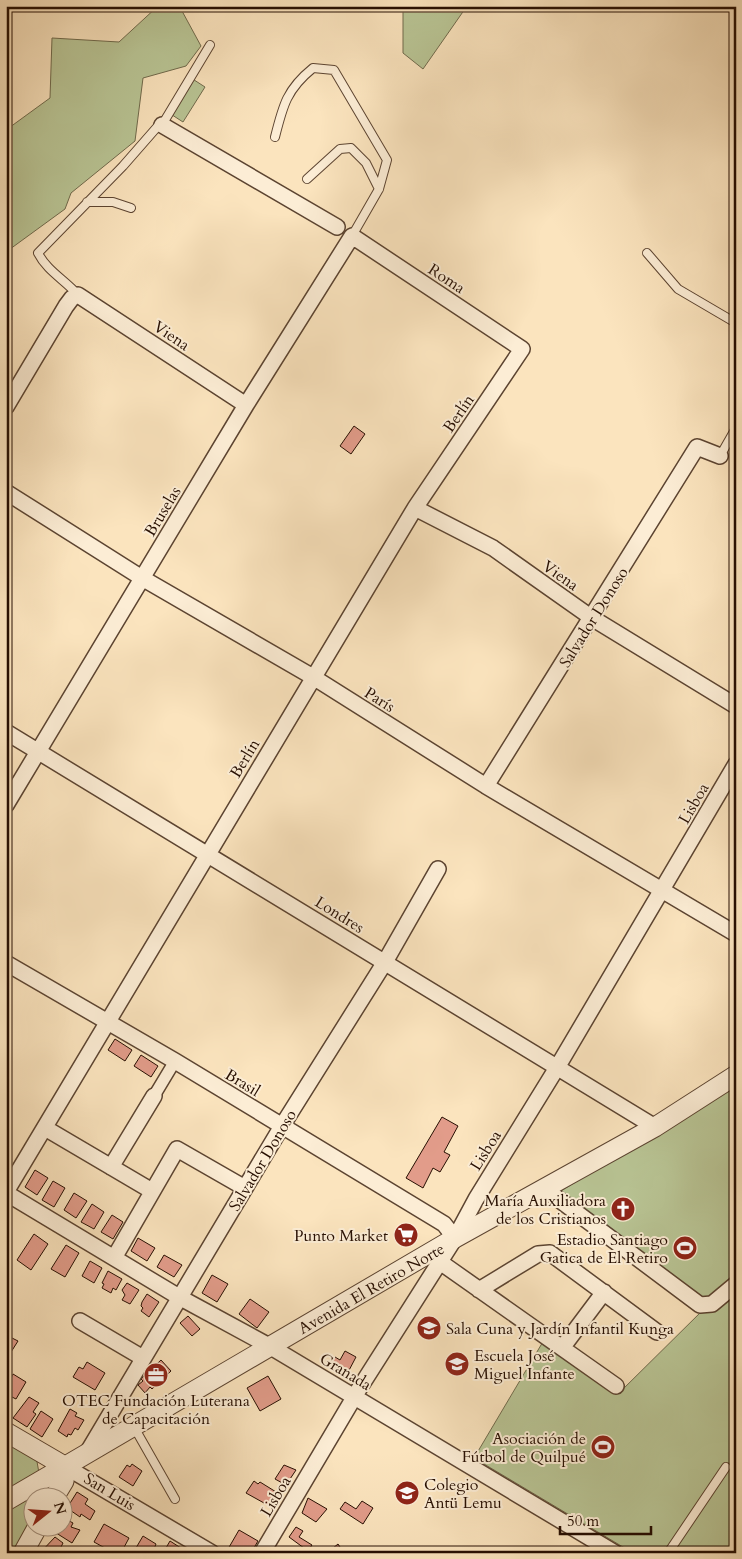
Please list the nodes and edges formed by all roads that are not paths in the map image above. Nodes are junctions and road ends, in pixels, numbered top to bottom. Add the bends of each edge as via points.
1 (210, 45) dead end
2 (162, 125) junction
3 (275, 137) dead end
4 (307, 179) dead end
5 (379, 189) junction
6 (88, 202) junction
7 (131, 208) dead end
8 (337, 227) dead end
9 (352, 236) junction
10 (647, 252) dead end
11 (78, 295) junction
12 (736, 323) edge
13 (522, 349) joint
14 (246, 405) junction
15 (6, 407) edge
16 (736, 428) edge
17 (720, 456) joint
18 (6, 492) edge
19 (415, 508) junction
20 (142, 578) junction
21 (592, 618) junction
22 (313, 677) junction
23 (736, 706) edge
24 (6, 732) edge
25 (40, 752) junction
26 (736, 764) edge
27 (486, 786) junction
28 (6, 805) edge
29 (208, 853) junction
30 (438, 869) dead end
31 (662, 891) junction
32 (736, 934) edge
33 (6, 962) edge
34 (385, 962) junction
35 (108, 1022) junction
36 (174, 1061) junction
37 (558, 1066) junction
38 (736, 1075) edge
39 (154, 1096) joint
40 (282, 1126) junction
41 (655, 1127) junction
42 (45, 1128) junction
43 (111, 1167) junction
44 (245, 1188) junction
45 (545, 1189) junction
46 (152, 1191) junction
47 (6, 1193) edge
48 (455, 1238) junction
49 (114, 1258) junction
50 (440, 1262) junction
51 (736, 1284) edge
52 (479, 1290) junction
53 (604, 1292) junction
54 (179, 1297) junction
55 (80, 1320) dead end
56 (657, 1332) dead end
57 (271, 1346) junction
58 (562, 1348) junction
59 (143, 1358) junction
60 (616, 1386) dead end
61 (355, 1397) junction
62 (134, 1427) junction
63 (6, 1432) edge
64 (87, 1453) junction
65 (66, 1466) junction
66 (726, 1467) dead end
67 (61, 1486) edge
68 (175, 1499) dead end
69 (6, 1501) edge
70 (32, 1536) edge
71 (23, 1553) edge
72 (212, 1553) edge
73 (262, 1553) edge
74 (615, 1553) edge
75 (668, 1553) edge

1 - 2 lane
2 - 6 lane
2 - 8 street
3 - 5 lane via 283,106 296,81 313,68 334,70 387,160
4 - 5 lane via 340,149 351,148 366,163
5 - 9 lane
6 - 7 lane via 113,202
6 - 11 lane via 38,253 43,263 67,281
9 - 13 street, Roma
9 - 14 street, Bruselas
10 - 12 lane via 678,289
11 - 14 street, Viena
11 - 15 street via 66,306
13 - 19 street, Berlín
14 - 20 street, Bruselas
16 - 17 lane
17 - 21 street, Salvador Donoso via 697,446
18 - 20 street, París
19 - 21 street, Viena via 493,548
19 - 22 street, Berlín
20 - 22 street, París
20 - 25 street, Bruselas
21 - 23 street, Viena
21 - 27 street, Salvador Donoso
22 - 27 street, París
22 - 29 street, Berlín
24 - 25 street, Londres
25 - 28 street, Bruselas
25 - 29 street, Londres
26 - 31 street, Lisboa
27 - 31 street, París
29 - 34 street, Londres
29 - 35 street, Berlín
30 - 34 street, Salvador Donoso
31 - 32 street, París
31 - 37 street, Lisboa
33 - 35 street, Brasil
34 - 37 street, Londres
34 - 40 street, Salvador Donoso
35 - 36 street, Brasil
35 - 42 street, Berlín
36 - 39 street
36 - 40 street, Brasil
37 - 41 street, Londres
37 - 48 street, Lisboa via 476,1198
38 - 41 street, Avenida El Retiro Norte
39 - 43 street
40 - 44 street, Salvador Donoso
40 - 48 street, Brasil via 444,1224
41 - 45 street, Avenida El Retiro Norte
42 - 43 street
42 - 47 street, Berlín
43 - 46 street
44 - 46 street via 177,1149
44 - 54 street, Salvador Donoso
45 - 48 street, Avenida El Retiro Norte
45 - 51 street via 700,1305 712,1304
46 - 49 street
47 - 49 street, Granada
48 - 50 street, Lisboa
48 - 57 street, Avenida El Retiro Norte
49 - 54 street, Granada
50 - 52 street
50 - 61 street, Lisboa
52 - 53 street via 546,1252
52 - 58 street
53 - 56 street
53 - 58 street
54 - 57 street, Granada
54 - 59 street, Salvador Donoso
55 - 59 street
57 - 61 street, Granada
57 - 62 street, Avenida El Retiro Norte
58 - 60 street
59 - 64 street, Salvador Donoso
61 - 73 street, Lisboa
61 - 74 street, Granada
62 - 64 street, Avenida El Retiro Norte
62 - 68 lane
63 - 65 street, San Luis
64 - 65 street, Avenida El Retiro Norte
65 - 67 street
65 - 69 street, Avenida El Retiro Norte
65 - 72 street, San Luis
66 - 75 lane
70 - 71 street

